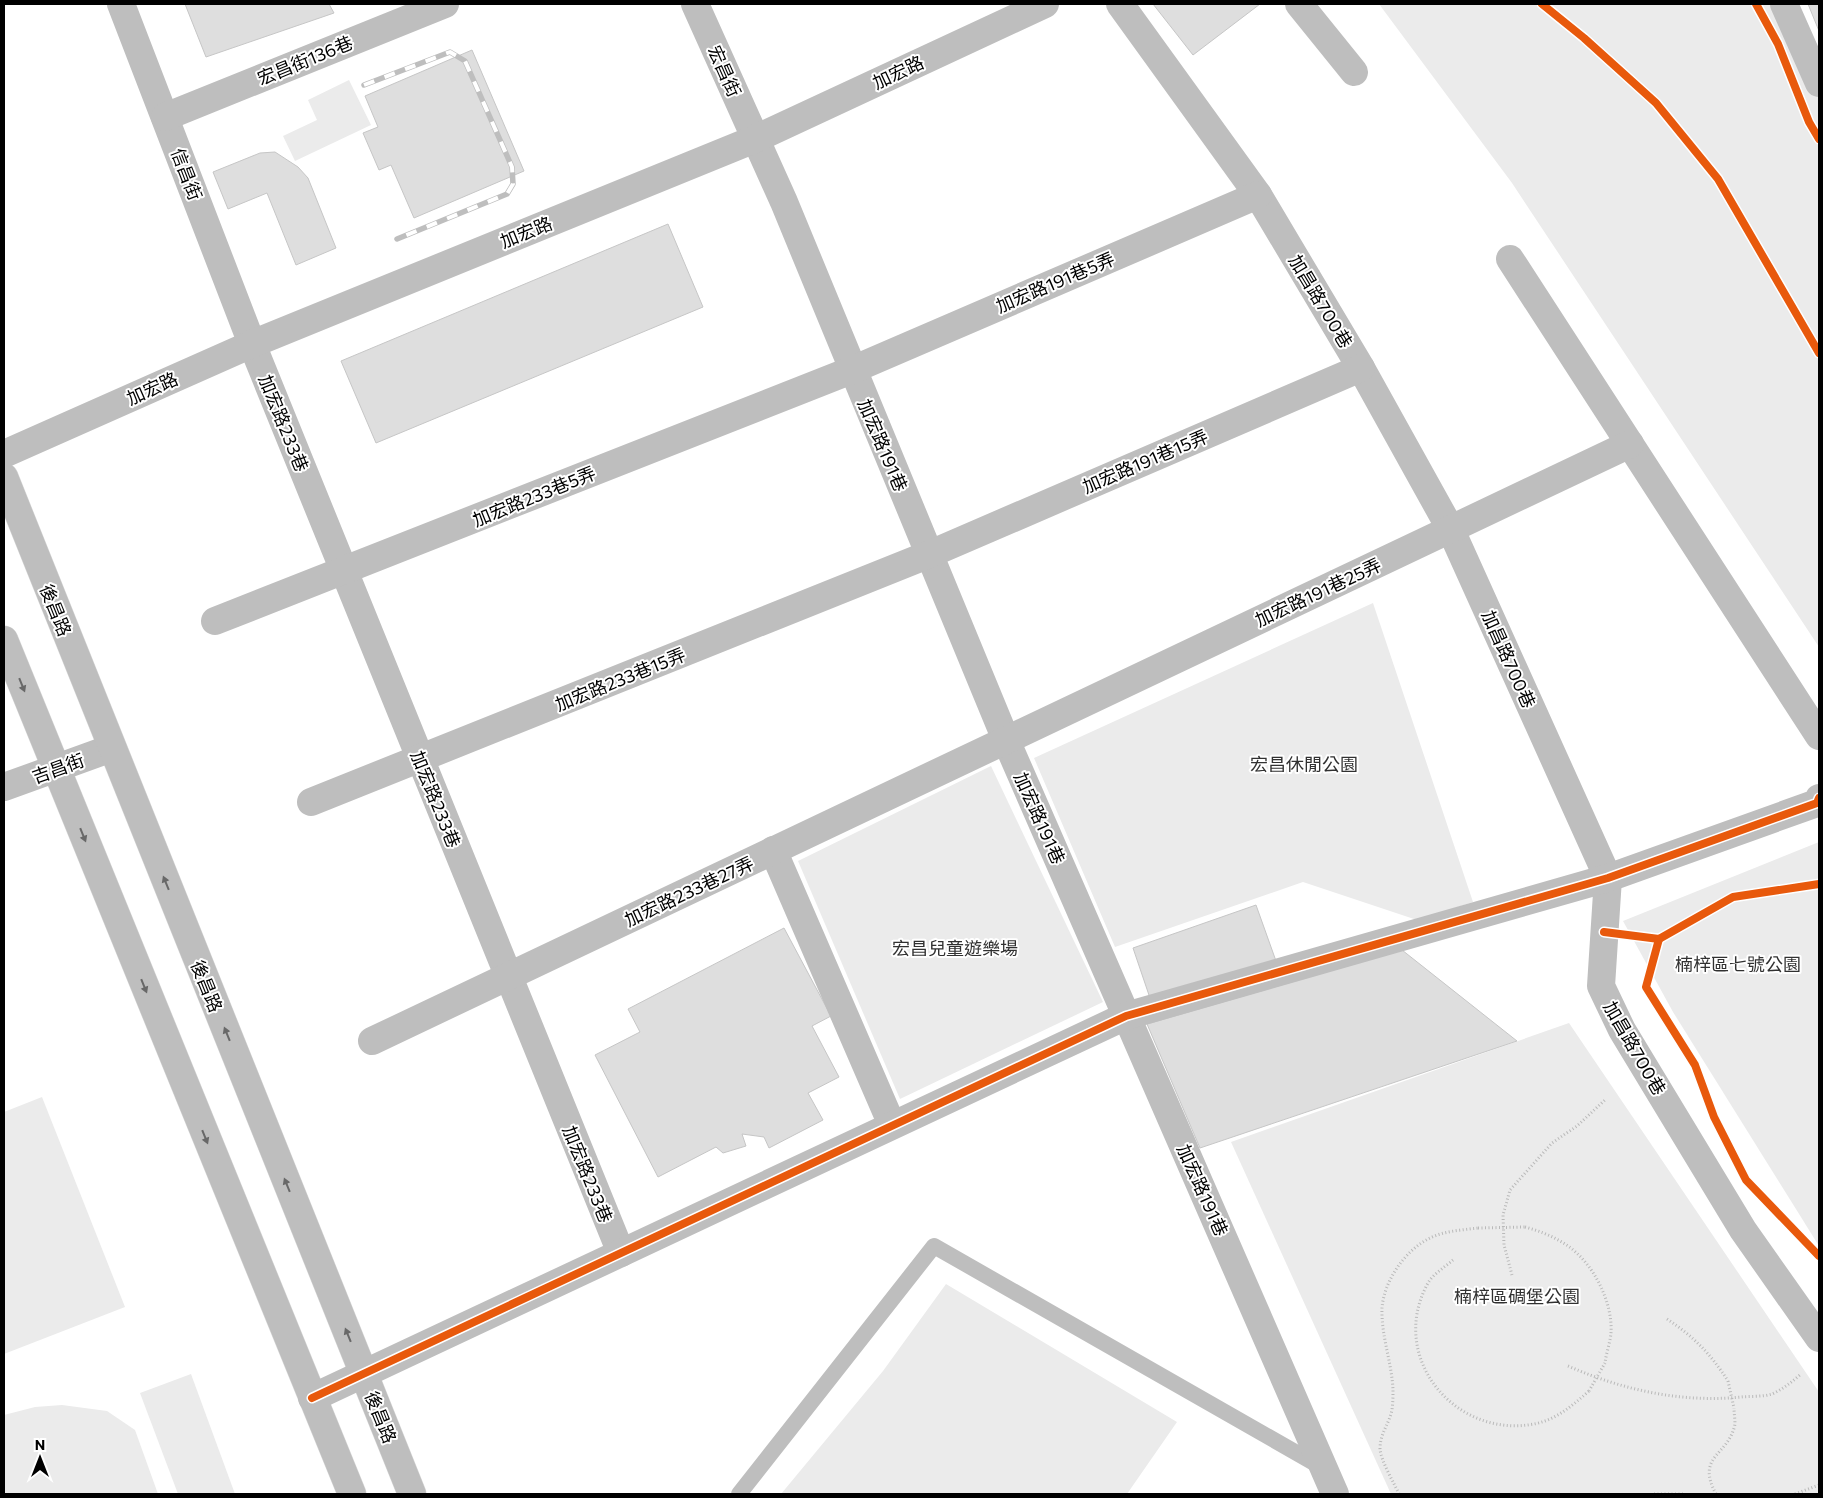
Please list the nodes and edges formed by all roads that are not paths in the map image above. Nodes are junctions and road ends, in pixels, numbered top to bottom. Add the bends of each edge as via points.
1 (122, 4) edge
2 (445, 4) edge
3 (695, 4) edge
4 (1045, 4) edge
5 (1120, 4) edge
6 (1299, 4) edge
7 (1784, 4) edge
8 (1354, 72) dead end
9 (1819, 83) edge
10 (165, 117) junction
11 (755, 139) junction
12 (1258, 195) junction
13 (1510, 259) dead end
14 (252, 344) junction
15 (1361, 368) junction
16 (852, 370) junction
17 (1630, 444) junction
18 (4, 454) edge
19 (4, 476) edge
20 (1451, 530) junction
21 (930, 554) junction
22 (344, 572) junction
23 (215, 621) dead end
24 (4, 640) edge
25 (1819, 736) edge
26 (1006, 740) junction
27 (112, 748) junction
28 (420, 759) junction
29 (56, 768) junction
30 (4, 787) edge
31 (1819, 798) edge
32 (311, 802) dead end
33 (773, 850) junction
34 (1608, 878) junction
35 (507, 977) junction
36 (1126, 1016) junction
37 (372, 1041) dead end
38 (892, 1125) junction
39 (620, 1253) junction
40 (1819, 1338) edge
41 (363, 1373) junction
42 (312, 1398) junction
43 (1325, 1469) junction
44 (352, 1494) edge
45 (412, 1494) edge
46 (739, 1494) edge
47 (1335, 1494) edge

1 - 10 street, 信昌街
2 - 10 street, 宏昌街136巷
3 - 11 street, 宏昌街
4 - 11 street, 加宏路
5 - 12 street, 加昌路700巷
6 - 8 street
7 - 9 street
10 - 14 street, 信昌街
11 - 14 street, 加宏路
11 - 16 street, 加宏路191巷
12 - 15 street, 加昌路700巷
12 - 16 street, 加宏路191巷5弄
13 - 17 street
14 - 18 street, 加宏路
14 - 22 street, 加宏路233巷
15 - 20 street, 加昌路700巷
15 - 21 street, 加宏路191巷15弄
16 - 21 street, 加宏路191巷
16 - 22 street, 加宏路233巷5弄
17 - 20 street, 加宏路191巷25弄
17 - 25 street
19 - 27 street, 後昌路
20 - 26 street, 加宏路191巷25弄
20 - 34 street, 加昌路700巷
21 - 26 street, 加宏路191巷
21 - 28 street, 加宏路233巷15弄
22 - 23 street, 加宏路233巷5弄
22 - 28 street, 加宏路233巷
24 -> 29 street
26 - 33 street, 加宏路233巷27弄
26 - 36 street, 加宏路191巷
27 - 29 street, 吉昌街
41 -> 27 street, 後昌路
28 - 32 street, 加宏路233巷15弄
28 - 35 street, 加宏路233巷
29 - 30 street, 吉昌街
29 -> 42 street
31 - 34 street via 1817,803
33 - 35 street, 加宏路233巷27弄
33 - 38 street
34 - 36 street
34 - 40 street, 加昌路700巷 via 1601,986 1622,1030 1743,1230
35 - 37 street, 加宏路233巷27弄
35 - 39 street, 加宏路233巷
36 - 38 street
36 - 43 street, 加宏路191巷
38 - 39 street
39 - 41 street
41 - 42 street
41 - 45 street, 後昌路
42 - 44 street
43 - 46 lane via 934,1246
43 - 47 street, 加宏路191巷

